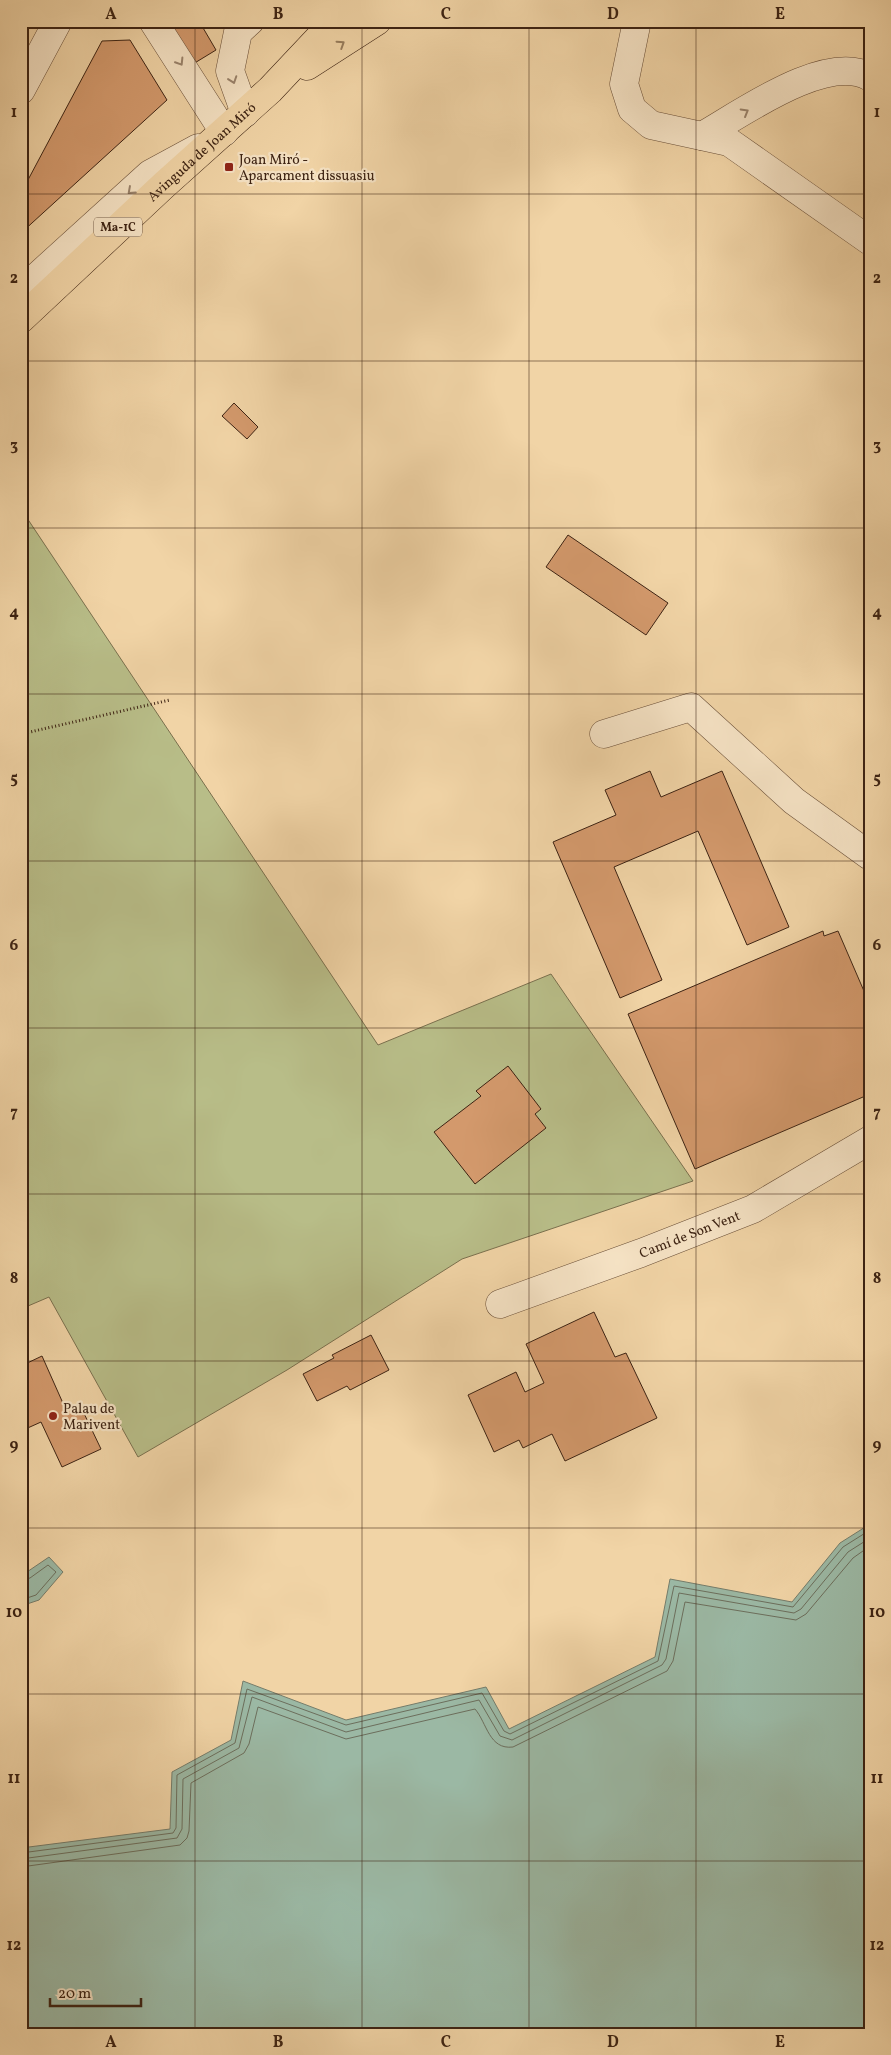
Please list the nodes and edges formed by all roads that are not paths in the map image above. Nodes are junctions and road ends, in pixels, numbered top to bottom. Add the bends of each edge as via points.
1 (58, 21) edge
2 (154, 21) edge
3 (336, 21) edge
4 (376, 21) edge
5 (637, 21) edge
6 (239, 25) edge
7 (870, 76) edge
8 (21, 90) edge
9 (270, 90) junction
10 (245, 113) junction
11 (220, 135) junction
12 (702, 136) junction
13 (870, 241) edge
14 (21, 288) edge
15 (21, 319) edge
16 (604, 734) dead end
17 (870, 856) edge
18 (870, 1140) edge
19 (500, 1304) dead end

1 - 8 street
2 -> 11 street
3 - 9 main road, Avinguda de Joan Miró
9 -> 4 main road
5 - 12 street via 624,84 632,109 650,125
6 -> 10 street via 230,71
12 -> 7 street via 808,77 840,69
9 - 10 main road, Avinguda de Joan Miró / Ma-1C
10 - 11 main road, Avinguda de Joan Miró / Ma-1C
11 -> 14 street via 150,174 30,284
11 - 15 main road, Avinguda de Joan Miró / Ma-1C
12 - 13 street via 729,142
16 - 17 street via 691,707 794,802
18 - 19 street, Camí de Son Vent via 753,1209

